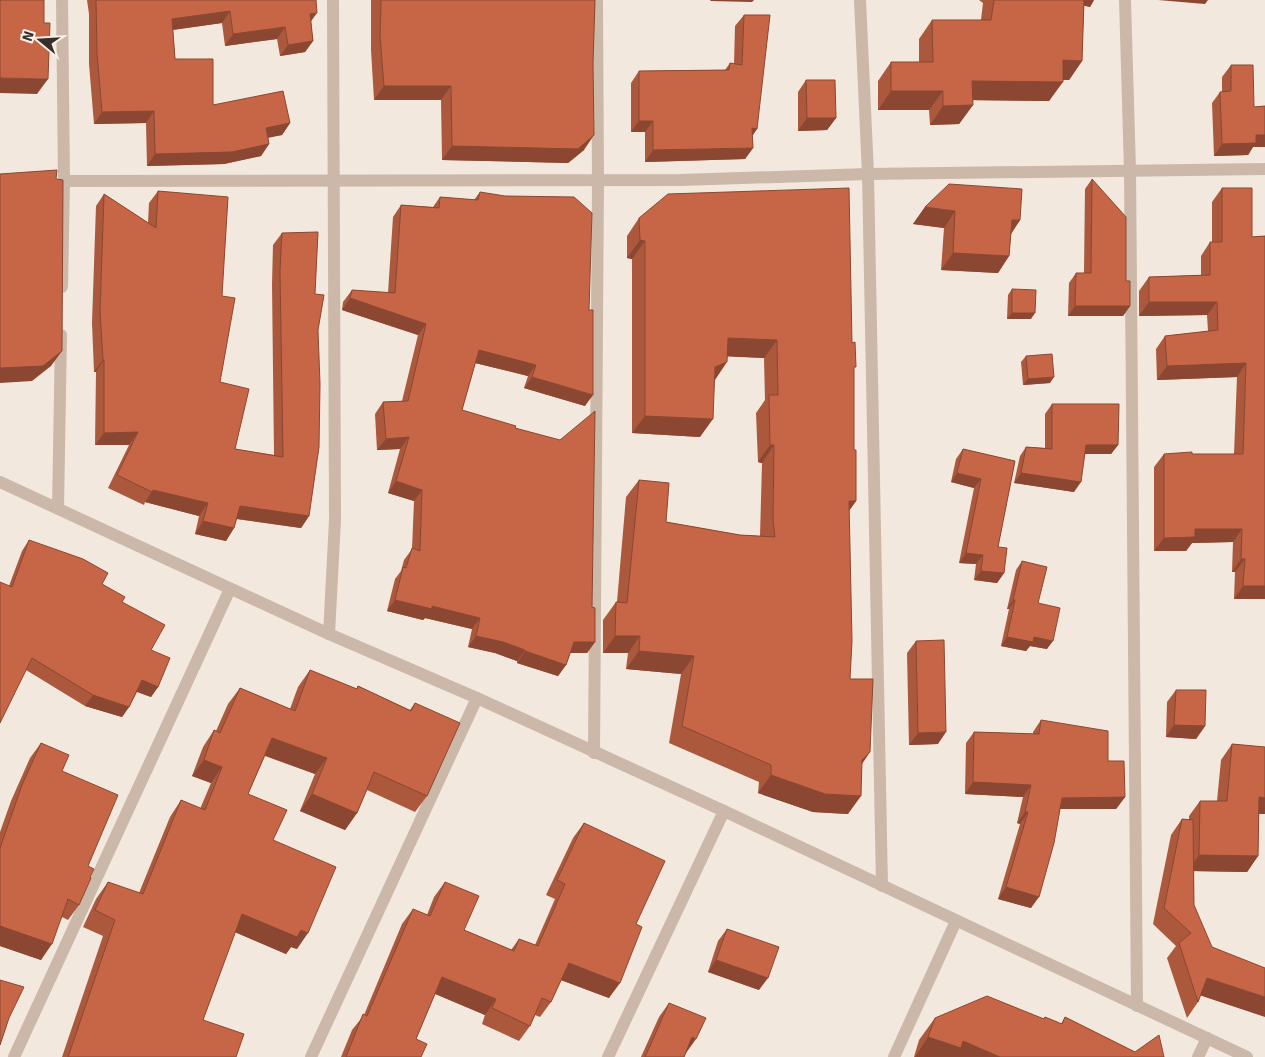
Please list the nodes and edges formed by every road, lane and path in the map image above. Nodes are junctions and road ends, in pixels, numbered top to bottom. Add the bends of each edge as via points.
1 (62, 0) edge
2 (334, 0) edge
3 (597, 0) edge
4 (860, 0) edge
5 (1125, 0) edge
6 (1265, 169) edge
7 (1130, 170) junction
8 (868, 174) junction
9 (64, 181) junction
10 (335, 181) junction
11 (598, 181) junction
12 (62, 300) edge
13 (61, 320) edge
14 (0, 482) edge
15 (58, 508) junction
16 (230, 589) junction
17 (329, 634) junction
18 (477, 698) junction
19 (594, 753) junction
20 (724, 812) junction
21 (882, 886) junction
22 (956, 921) junction
23 (1137, 1006) junction
24 (1207, 1038) junction
25 (14, 1057) edge
26 (311, 1057) edge
27 (608, 1057) edge
28 (894, 1057) edge
29 (1198, 1057) edge
30 (1247, 1057) edge

1 - 9 street
2 - 10 street
3 - 11 street
4 - 8 street
5 - 7 street
6 - 7 street
7 - 8 street
7 - 23 street
8 - 11 street
8 - 21 street
9 - 10 street
9 - 12 street
10 - 11 street
10 - 17 street via 335,520
11 - 19 street
13 - 15 street
14 - 15 street
15 - 16 street
16 - 17 street
16 - 25 street
17 - 18 street
18 - 19 street
18 - 26 street
19 - 20 street
20 - 21 street
20 - 27 street
21 - 22 street
22 - 23 street
22 - 28 street
23 - 24 street
24 - 29 street
24 - 30 street

